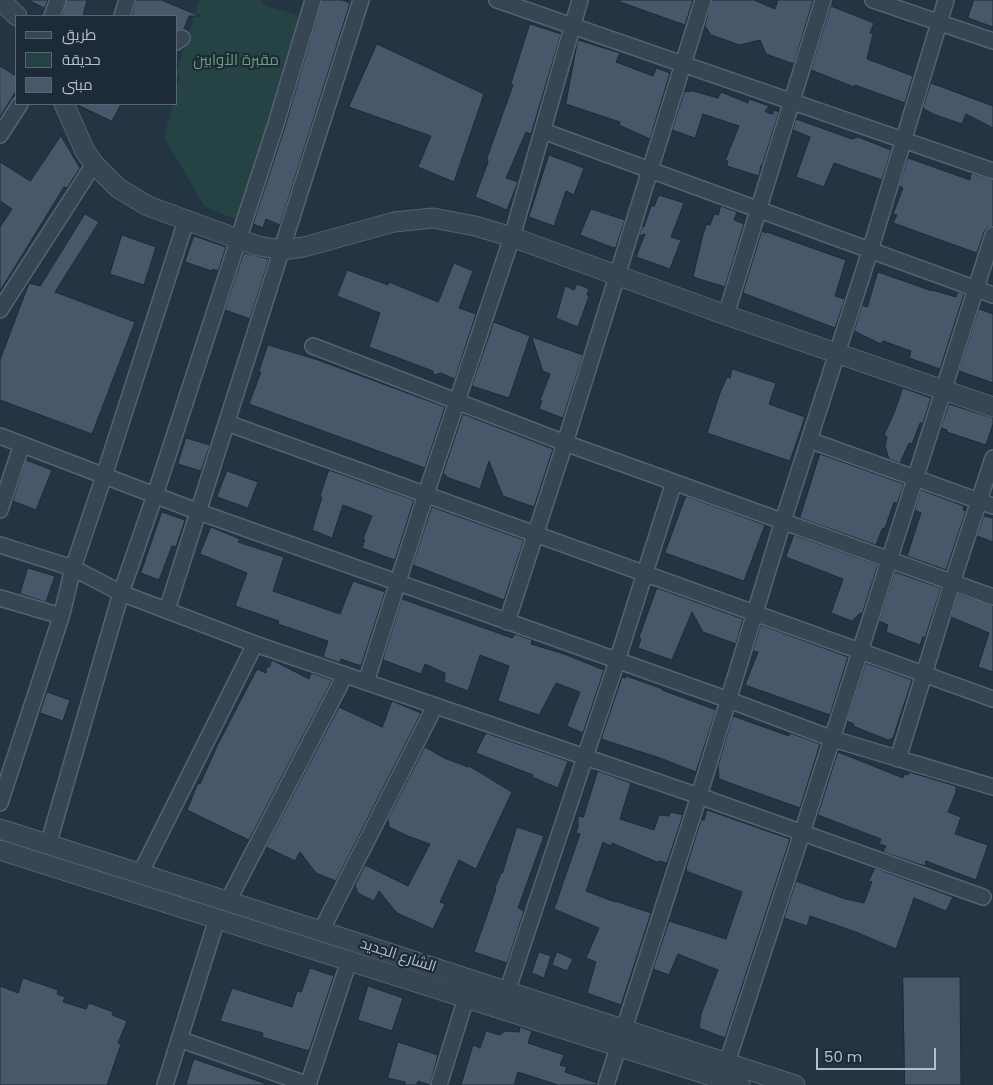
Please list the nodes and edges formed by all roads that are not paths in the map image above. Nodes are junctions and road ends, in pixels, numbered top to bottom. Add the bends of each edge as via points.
1 (0, 0) edge
2 (58, 0) edge
3 (127, 0) edge
4 (313, 0) edge
5 (361, 0) edge
6 (497, 0) edge
7 (580, 0) edge
8 (702, 0) edge
9 (823, 0) edge
10 (873, 0) edge
11 (946, 0) edge
12 (16, 15) edge
13 (52, 15) edge
14 (122, 15) edge
15 (939, 22) junction
16 (571, 26) junction
17 (993, 41) edge
18 (682, 64) junction
19 (792, 101) junction
20 (19, 105) edge
21 (64, 105) edge
22 (543, 131) junction
23 (0, 134) edge
24 (904, 140) junction
25 (94, 164) junction
26 (649, 170) junction
27 (993, 170) edge
28 (758, 210) junction
29 (186, 221) junction
30 (993, 236) edge
31 (512, 237) junction
32 (238, 239) junction
33 (282, 250) junction
34 (870, 251) junction
35 (616, 275) junction
36 (976, 289) junction
37 (993, 295) edge
38 (0, 310) edge
39 (726, 314) junction
40 (313, 346) dead end
41 (838, 353) junction
42 (943, 391) junction
43 (457, 402) junction
44 (993, 408) edge
45 (227, 423) junction
46 (0, 436) edge
47 (809, 440) junction
48 (565, 443) junction
49 (22, 444) junction
50 (993, 458) edge
51 (104, 476) junction
52 (916, 478) junction
53 (674, 482) junction
54 (426, 494) junction
55 (155, 496) junction
56 (986, 504) edge
57 (0, 510) edge
58 (199, 512) junction
59 (782, 521) junction
60 (536, 534) junction
61 (0, 546) edge
62 (889, 561) junction
63 (73, 568) junction
64 (644, 574) junction
65 (398, 583) junction
66 (952, 583) junction
67 (120, 593) junction
68 (993, 597) edge
69 (0, 598) edge
70 (167, 610) junction
71 (755, 614) junction
72 (61, 616) junction
73 (507, 622) junction
74 (255, 644) junction
75 (860, 652) junction
76 (617, 661) junction
77 (345, 674) junction
78 (925, 675) junction
79 (366, 682) junction
80 (993, 699) edge
81 (729, 700) junction
82 (435, 706) junction
83 (833, 739) junction
84 (585, 757) junction
85 (898, 759) junction
86 (993, 787) edge
87 (699, 796) junction
88 (0, 803) edge
89 (0, 829) edge
90 (802, 834) junction
91 (48, 844) junction
92 (0, 850) edge
93 (140, 874) junction
94 (983, 897) dead end
95 (228, 902) junction
96 (217, 919) junction
97 (321, 931) junction
98 (349, 961) junction
99 (507, 992) junction
100 (466, 998) junction
101 (622, 1038) junction
102 (179, 1039) junction
103 (723, 1076) edge
104 (165, 1085) edge
105 (309, 1085) edge
106 (439, 1085) edge
107 (606, 1085) edge
108 (740, 1085) edge
109 (795, 1085) edge

1 - 12 street
2 - 13 street
3 - 14 street
4 - 32 street
5 - 33 street
6 - 16 street
7 - 16 street
8 - 18 street
9 - 19 street
10 - 15 street
11 - 15 street
15 - 17 street
15 - 24 street
16 - 18 street
16 - 22 street
18 - 19 street
18 - 26 street
19 - 24 street
19 - 28 street
20 - 23 street
21 - 25 street
22 - 26 street
22 - 31 street
24 - 27 street
24 - 34 street
25 - 29 street via 118,188 148,206
25 - 38 street
26 - 28 street
26 - 35 street
28 - 34 street
28 - 39 street
29 - 32 street
29 - 51 street
30 - 36 street
31 - 33 street via 434,218 394,222
31 - 35 street
31 - 43 street
32 - 33 street
32 - 55 street
33 - 45 street
34 - 36 street
34 - 41 street
35 - 39 street
35 - 48 street
36 - 37 street
36 - 42 street
39 - 41 street
40 - 43 street
41 - 42 street
41 - 47 street
42 - 44 street
42 - 52 street
43 - 48 street
43 - 54 street
45 - 54 street
45 - 58 street
46 - 49 street
47 - 52 street
47 - 59 street
48 - 53 street
48 - 60 street
49 - 51 street
49 - 57 street
50 - 56 street
51 - 55 street
51 - 63 street
52 - 56 street
52 - 62 street
53 - 59 street
53 - 64 street
54 - 60 street
54 - 65 street
55 - 58 street
55 - 67 street
56 - 66 street
58 - 65 street
58 - 70 street
59 - 62 street
59 - 71 street
60 - 64 street
60 - 73 street
61 - 63 street
62 - 66 street
62 - 75 street
63 - 67 street
63 - 72 street
64 - 71 street
64 - 76 street
65 - 73 street
65 - 79 street
66 - 68 street
66 - 78 street
67 - 70 street
67 - 91 street
69 - 72 street
70 - 74 street
71 - 75 street
71 - 81 street
72 - 88 street
73 - 76 street
74 - 77 street
74 - 93 street
75 - 78 street
75 - 83 street
76 - 81 street
76 - 84 street
77 - 79 street
77 - 95 street
78 - 80 street
78 - 85 street
79 - 82 street
81 - 83 street
81 - 87 street
82 - 84 street
82 - 97 street
83 - 85 street
83 - 90 street
84 - 87 street
84 - 99 street
85 - 86 street
87 - 90 street
87 - 101 street
89 - 91 street, الشارع الجديد
90 - 94 street
90 - 103 street
91 - 93 street, الشارع الجديد
92 - 96 street, الشارع الجديد
93 - 95 street, الشارع الجديد
95 - 97 street, الشارع الجديد
96 - 98 street, الشارع الجديد
96 - 102 street
97 - 99 street, الشارع الجديد
98 - 100 street, الشارع الجديد
98 - 105 street
99 - 101 street, الشارع الجديد
100 - 101 street, الشارع الجديد
100 - 106 street
101 - 103 street, الشارع الجديد
101 - 107 street
102 - 104 street
102 - 105 street
103 - 108 street, الشارع الجديد
103 - 109 street, الشارع الجديد

